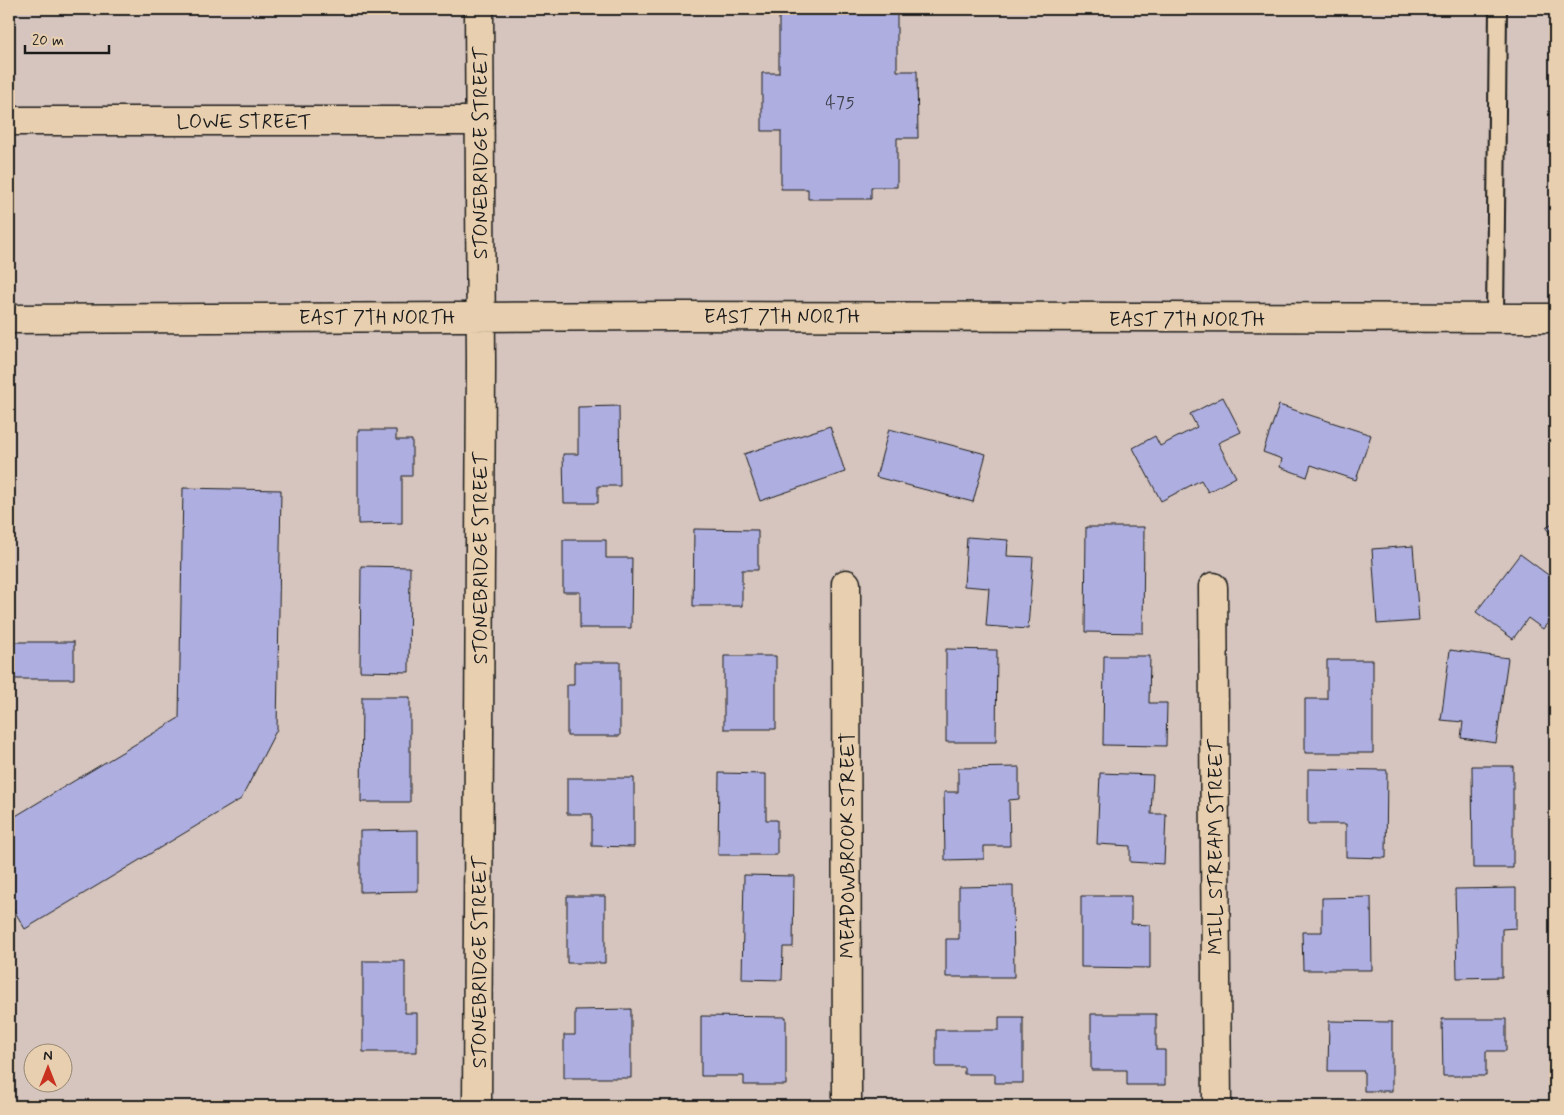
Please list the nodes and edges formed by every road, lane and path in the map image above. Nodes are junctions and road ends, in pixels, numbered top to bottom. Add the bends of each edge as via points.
1 (479, 9) edge
2 (1498, 9) edge
3 (9, 121) edge
4 (480, 121) junction
5 (481, 317) junction
6 (1555, 318) edge
7 (9, 319) edge
8 (1496, 319) junction
9 (846, 584) dead end
10 (1213, 587) dead end
11 (477, 1106) edge
12 (847, 1106) edge
13 (1217, 1106) edge

1 - 4 street, STONEBRIDGE STREET
2 - 8 lane
3 - 4 street, LOWE STREET
4 - 5 street, STONEBRIDGE STREET
5 - 7 street, EAST 7TH NORTH
5 - 8 street, EAST 7TH NORTH
5 - 11 street, STONEBRIDGE STREET
6 - 8 street, EAST 7TH NORTH
9 - 12 street, MEADOWBROOK STREET
10 - 13 street, MILL STREAM STREET

